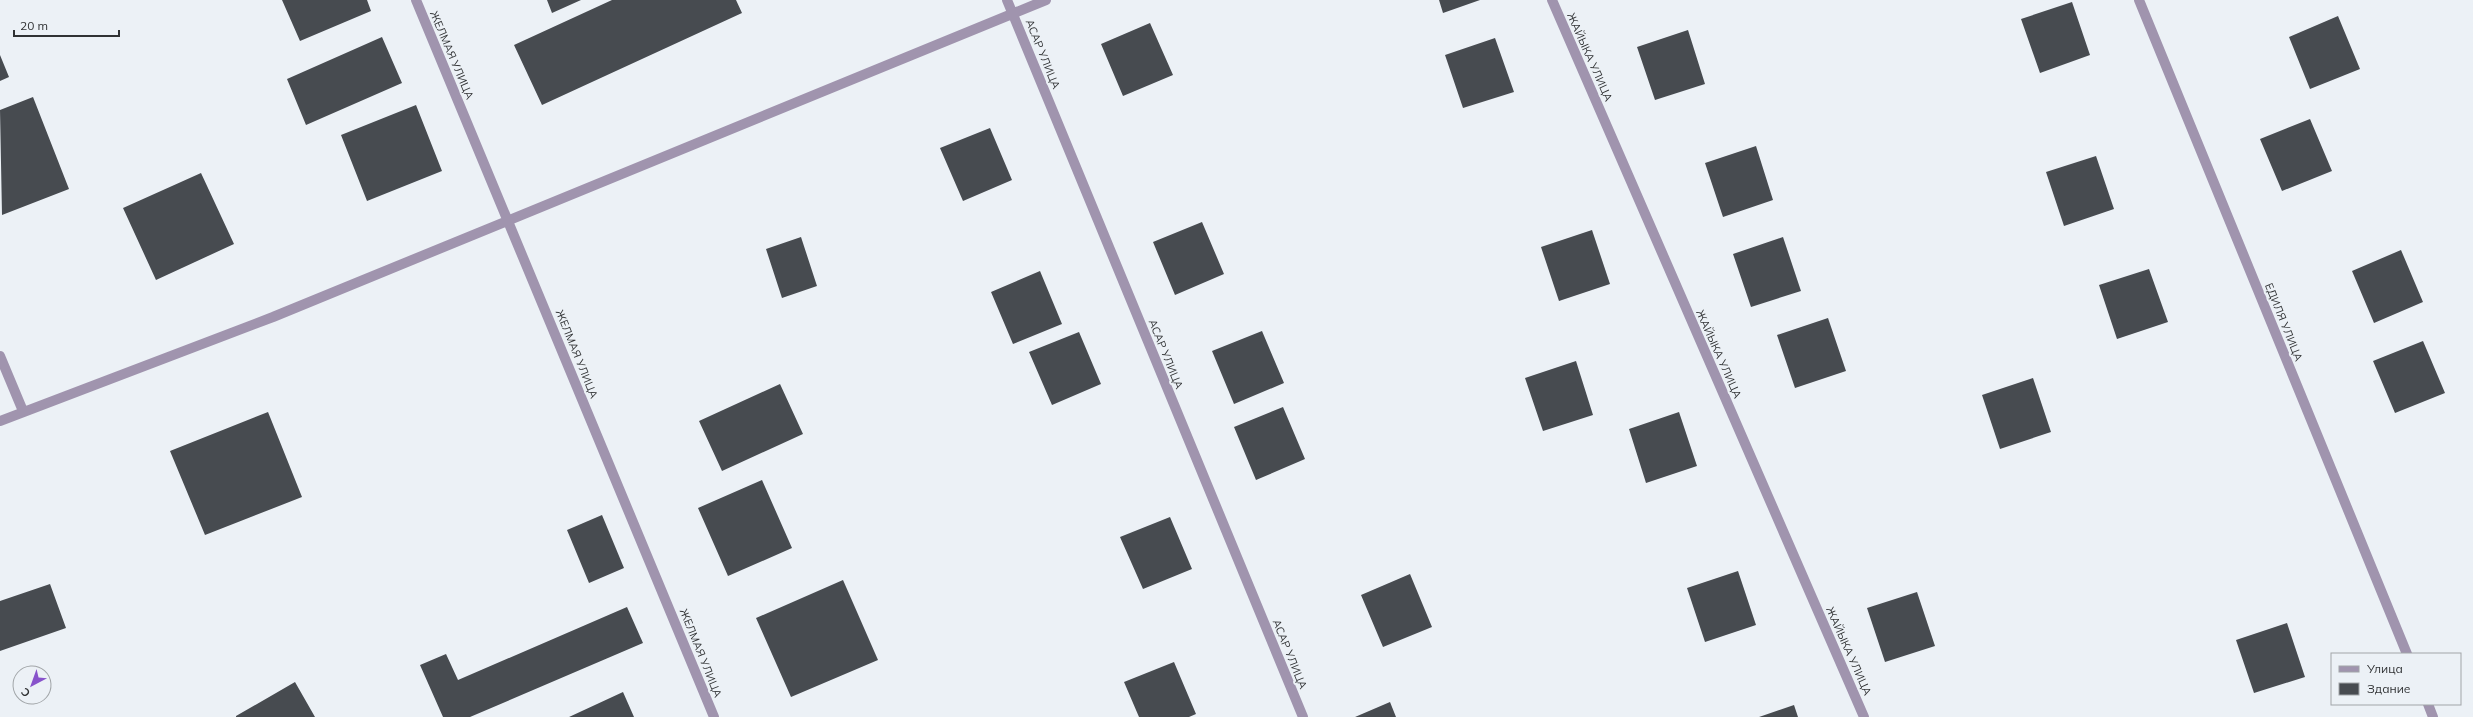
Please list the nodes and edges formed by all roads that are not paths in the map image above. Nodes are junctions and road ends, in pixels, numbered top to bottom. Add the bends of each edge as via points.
1 (416, 0) edge
2 (1007, 0) edge
3 (1046, 0) edge
4 (1552, 0) edge
5 (2139, 0) edge
6 (1013, 13) junction
7 (508, 219) junction
8 (0, 356) edge
9 (23, 411) junction
10 (0, 420) edge
11 (2407, 653) edge
12 (2428, 705) edge
13 (714, 717) edge
14 (1303, 717) edge
15 (1864, 717) edge
16 (2433, 717) edge

1 - 7 street, ЖЕЛМАЯ УЛИЦА
2 - 6 street, АСАР УЛИЦА
3 - 6 street
4 - 15 street, ЖАЙЫКА УЛИЦА
5 - 11 street, ЕДИЛЯ УЛИЦА
6 - 7 street
6 - 14 street, АСАР УЛИЦА
7 - 9 street via 273,317
7 - 13 street, ЖЕЛМАЯ УЛИЦА
8 - 9 street
9 - 10 street
12 - 16 street

